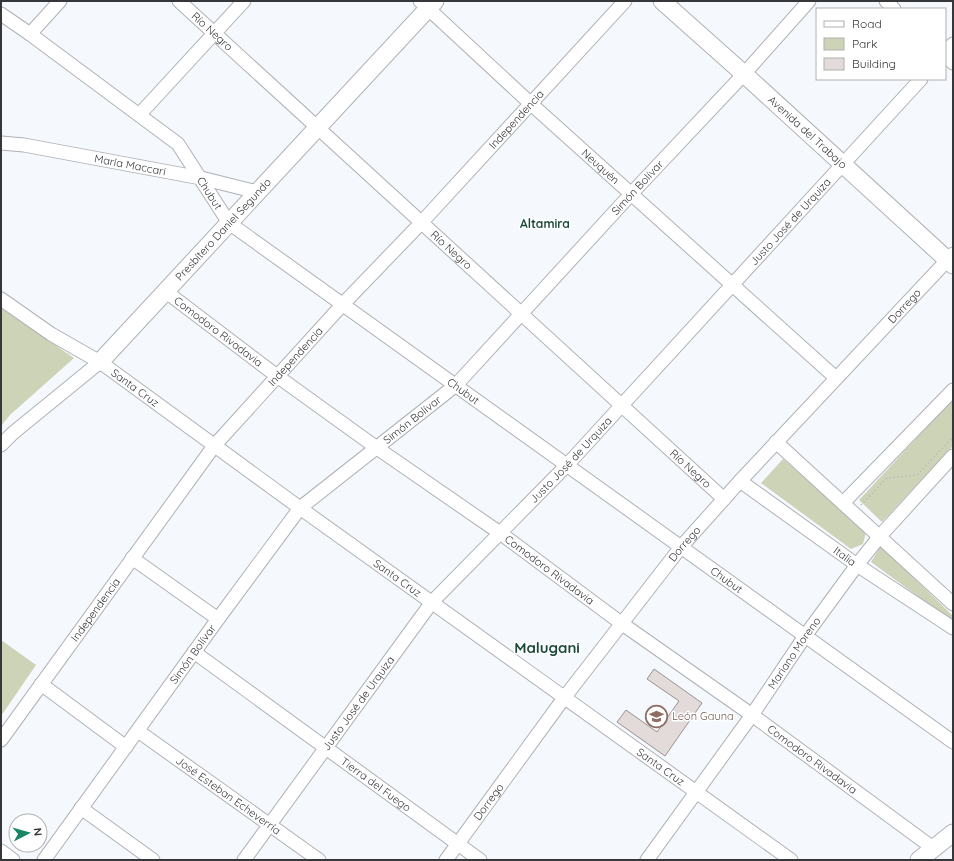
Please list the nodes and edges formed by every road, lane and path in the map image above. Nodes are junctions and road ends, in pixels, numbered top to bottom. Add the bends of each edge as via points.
1 (60, 1) edge
2 (178, 1) edge
3 (244, 1) edge
4 (625, 1) edge
5 (662, 1) edge
6 (809, 1) edge
7 (428, 3) edge
8 (1, 14) edge
9 (30, 34) junction
10 (214, 34) junction
11 (953, 44) edge
12 (946, 53) edge
13 (946, 55) edge
14 (953, 63) edge
15 (744, 74) junction
16 (920, 80) edge
17 (530, 104) junction
18 (139, 115) junction
19 (317, 128) junction
20 (1, 144) edge
21 (843, 165) junction
22 (201, 178) junction
23 (257, 192) junction
24 (631, 194) junction
25 (229, 223) junction
26 (421, 223) junction
27 (951, 259) edge
28 (732, 285) junction
29 (165, 292) junction
30 (1, 299) edge
31 (343, 304) junction
32 (520, 314) junction
33 (100, 362) junction
34 (277, 376) junction
35 (836, 378) junction
36 (456, 385) junction
37 (953, 390) edge
38 (622, 406) junction
39 (953, 437) edge
40 (776, 442) junction
41 (1, 445) edge
42 (214, 446) junction
43 (377, 448) junction
44 (953, 456) edge
45 (567, 465) junction
46 (740, 481) junction
47 (724, 499) junction
48 (844, 503) junction
49 (300, 508) junction
50 (854, 512) junction
51 (500, 533) junction
52 (880, 536) junction
53 (681, 547) junction
54 (132, 558) junction
55 (857, 565) junction
56 (951, 597) edge
57 (432, 602) junction
58 (218, 619) junction
59 (621, 623) junction
60 (953, 628) edge
61 (805, 636) junction
62 (194, 652) junction
63 (41, 684) junction
64 (564, 698) junction
65 (752, 715) junction
66 (138, 731) junction
67 (1, 740) edge
68 (953, 742) edge
69 (126, 747) junction
70 (326, 748) junction
71 (696, 792) junction
72 (82, 808) junction
73 (270, 825) junction
74 (953, 834) edge
75 (458, 844) junction
76 (933, 848) junction
77 (1, 851) edge
78 (13, 860) edge
79 (44, 860) edge
80 (153, 860) edge
81 (244, 860) edge
82 (319, 860) edge
83 (446, 860) edge
84 (480, 860) edge
85 (647, 860) edge
86 (791, 860) edge
87 (919, 860) edge

1 - 9 street
2 - 10 street, Río Negro
3 - 10 street
4 - 17 street, Independencia
5 - 15 main road, Avenida del Trabajo
6 - 15 street, Simón Bolívar
7 - 17 street, Neuquén
7 - 19 main road, Presbítero Daniel Segundo
8 - 9 street, Chubut
9 - 18 street, Chubut
10 - 18 street
10 - 19 street, Río Negro
11 - 12 street
13 - 14 street
15 - 21 main road, Avenida del Trabajo
15 - 24 street, Simón Bolívar
16 - 21 street, Justo José de Urquiza
17 - 24 street, Neuquén
17 - 26 street, Independencia
18 - 22 street, Chubut via 178,144
19 - 23 main road, Presbítero Daniel Segundo
19 - 26 street, Río Negro
20 - 22 street, María Maccari via 24,145
21 - 27 main road, Avenida del Trabajo
21 - 28 street, Justo José de Urquiza
22 - 23 street, María Maccari
22 - 25 street, Chubut
23 - 25 main road, Presbítero Daniel Segundo
24 - 28 street, Neuquén
24 - 32 street, Simón Bolívar
25 - 29 main road, Presbítero Daniel Segundo
25 - 31 street, Chubut
26 - 31 street, Independencia
26 - 32 street, Río Negro
27 - 35 street, Dorrego
28 - 35 street, Neuquén
28 - 38 street, Justo José de Urquiza
29 - 33 main road, Presbítero Daniel Segundo
29 - 34 street, Comodoro Rivadavia
30 - 33 street, Santa Cruz via 51,334
31 - 34 street, Independencia
31 - 36 street, Chubut
32 - 36 street, Simón Bolívar
32 - 38 street, Río Negro
33 - 41 street, Presbítero Daniel Segundo
33 - 42 street, Santa Cruz
34 - 42 street, Independencia
34 - 43 street, Comodoro Rivadavia
35 - 40 street, Dorrego
36 - 43 street, Simón Bolívar
36 - 45 street, Chubut
37 - 48 street
38 - 45 street, Justo José de Urquiza
38 - 47 street, Río Negro
39 - 50 path via 917,475 887,478
40 - 46 street, Dorrego
40 - 48 street
42 - 49 street, Santa Cruz
42 - 54 street, Independencia
43 - 49 street, Simón Bolívar
43 - 51 street, Comodoro Rivadavia
44 - 52 street, Mariano Moreno
45 - 51 street, Justo José de Urquiza
45 - 53 street, Chubut
46 - 47 street, Dorrego
46 - 55 street, Italia
47 - 53 street, Dorrego
48 - 50 street
49 - 57 street, Santa Cruz
49 - 58 street, Simón Bolívar
50 - 52 street
51 - 57 street, Justo José de Urquiza
51 - 59 street, Comodoro Rivadavia
52 - 55 street, Mariano Moreno
52 - 56 street
53 - 59 street, Dorrego
53 - 61 street, Chubut
54 - 58 street
54 - 63 street, Independencia
55 - 60 street, Italia
55 - 61 street, Mariano Moreno
57 - 64 street, Santa Cruz
57 - 70 street, Justo José de Urquiza
58 - 62 street, Simón Bolívar
59 - 64 street, Dorrego
59 - 65 street, Comodoro Rivadavia
61 - 65 street, Mariano Moreno
61 - 68 street, Chubut
62 - 66 street, Simón Bolívar
62 - 70 street, Tierra del Fuego
63 - 67 street, Independencia
63 - 69 street
64 - 71 street, Santa Cruz
64 - 75 street, Dorrego
65 - 71 street, Mariano Moreno
65 - 76 street, Comodoro Rivadavia
66 - 69 street, Simón Bolívar
66 - 73 street, José Esteban Echeverría
69 - 72 street, Simón Bolívar
70 - 73 street, Justo José de Urquiza
70 - 75 street, Tierra del Fuego
71 - 85 street, Mariano Moreno
71 - 86 street, Santa Cruz
72 - 79 street, Simón Bolívar
72 - 80 street
73 - 81 street, Justo José de Urquiza
73 - 82 street, José Esteban Echeverría
74 - 76 main road
75 - 83 street, Dorrego
75 - 84 street, Tierra del Fuego
76 - 87 main road
77 - 78 street

